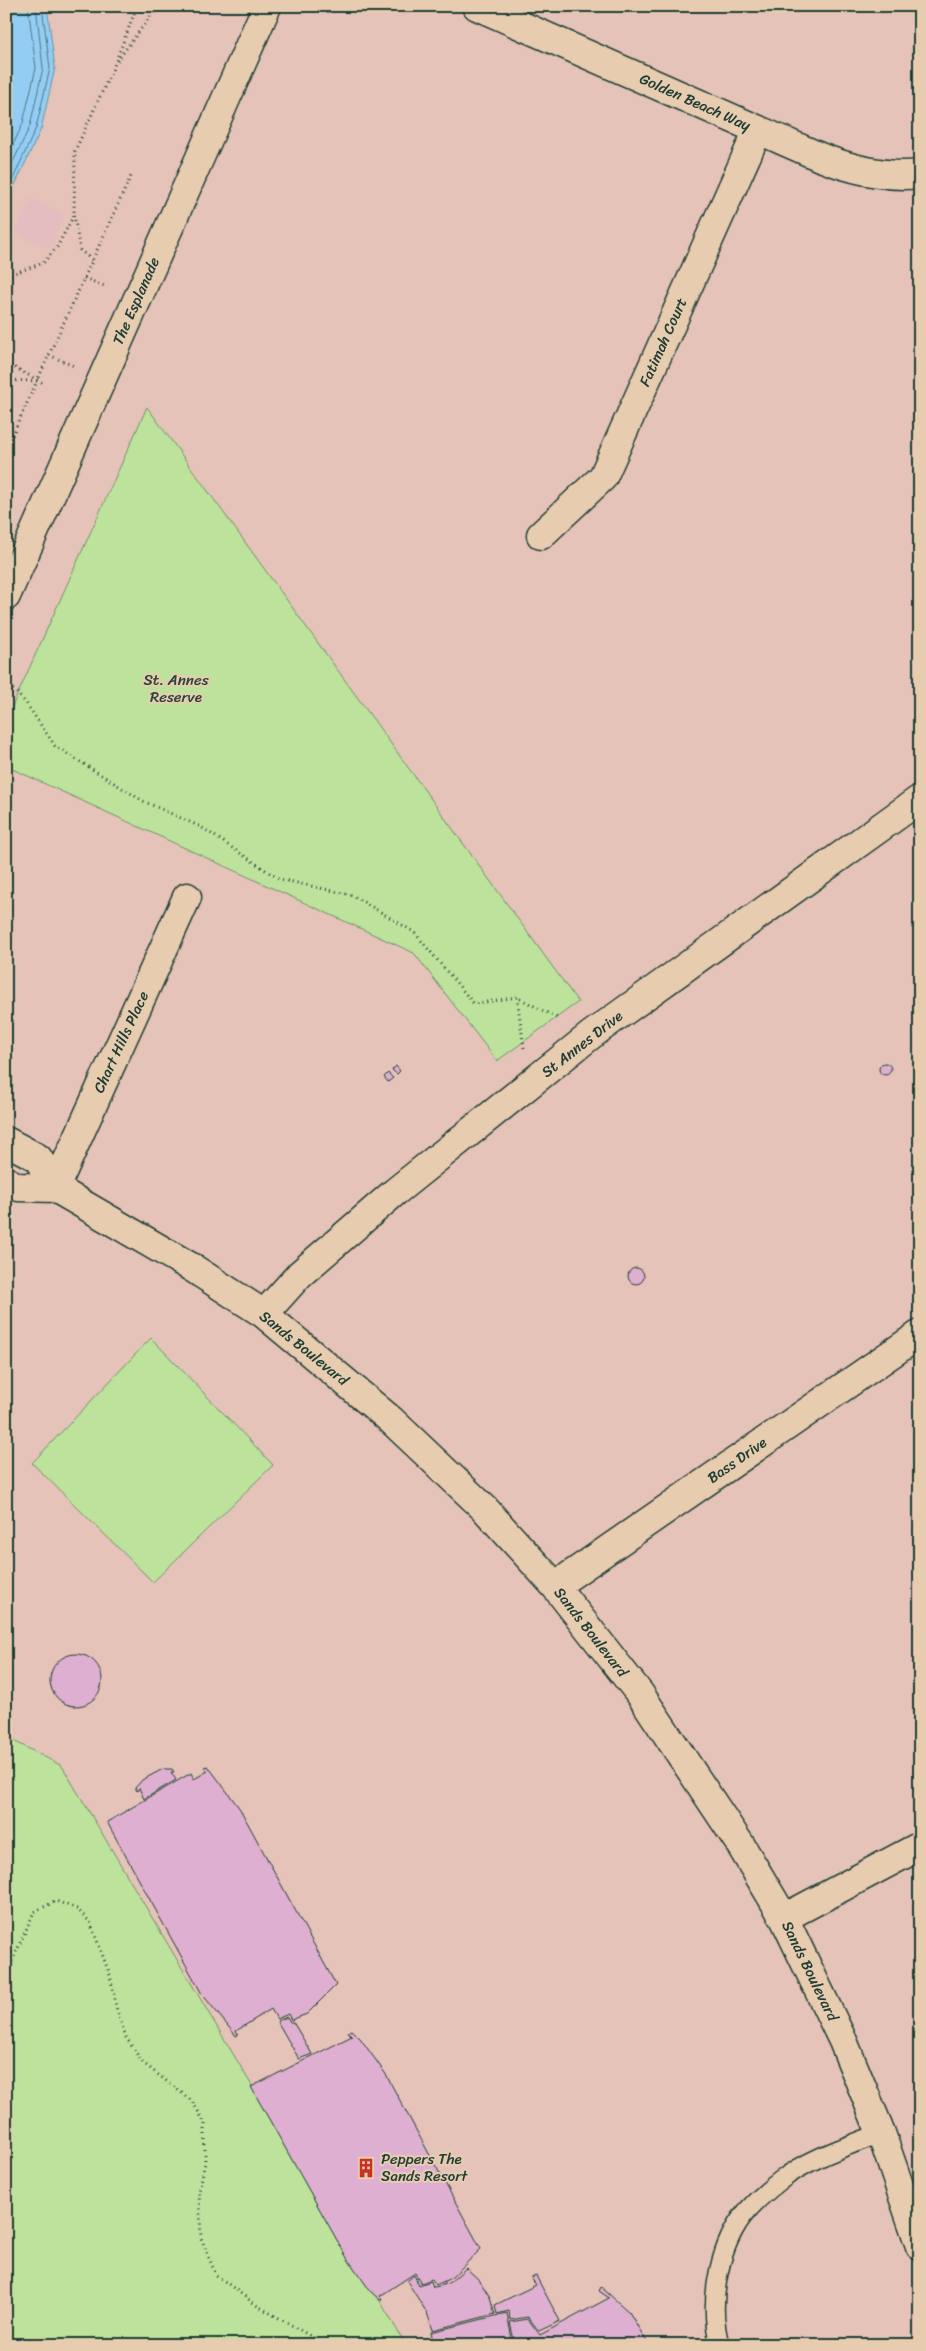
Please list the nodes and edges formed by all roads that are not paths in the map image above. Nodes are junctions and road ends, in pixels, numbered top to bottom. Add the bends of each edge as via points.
1 (267, 6) edge
2 (476, 6) edge
3 (758, 130) junction
4 (920, 174) edge
5 (541, 535) dead end
6 (6, 596) edge
7 (920, 799) edge
8 (187, 897) dead end
9 (6, 1141) edge
10 (6, 1181) edge
11 (55, 1188) junction
12 (264, 1314) junction
13 (920, 1334) edge
14 (555, 1586) junction
15 (920, 1846) edge
16 (784, 1918) junction
17 (881, 2133) junction
18 (920, 2246) edge
19 (720, 2345) edge

1 - 6 street, The Esplanade
2 - 3 street, Golden Beach Way
3 - 4 street, Golden Beach Way via 845,167 875,173
3 - 5 street, Fatimah Court via 603,477
7 - 12 street, St Annes Drive via 591,1035 394,1192 300,1274
8 - 11 street, Chart Hills Place
9 - 11 street via 38,1158
10 - 11 street, Sands Boulevard via 18,1187
11 - 12 street, Sands Boulevard via 191,1267
12 - 14 street, Sands Boulevard via 391,1420 484,1508
13 - 14 street, Bass Drive
14 - 16 street, Sands Boulevard via 640,1694 735,1836
15 - 16 street
16 - 17 street, Sands Boulevard via 843,2041
17 - 18 street, Sands Boulevard
17 - 19 lane via 816,2159 781,2180 742,2217 724,2254 714,2292

